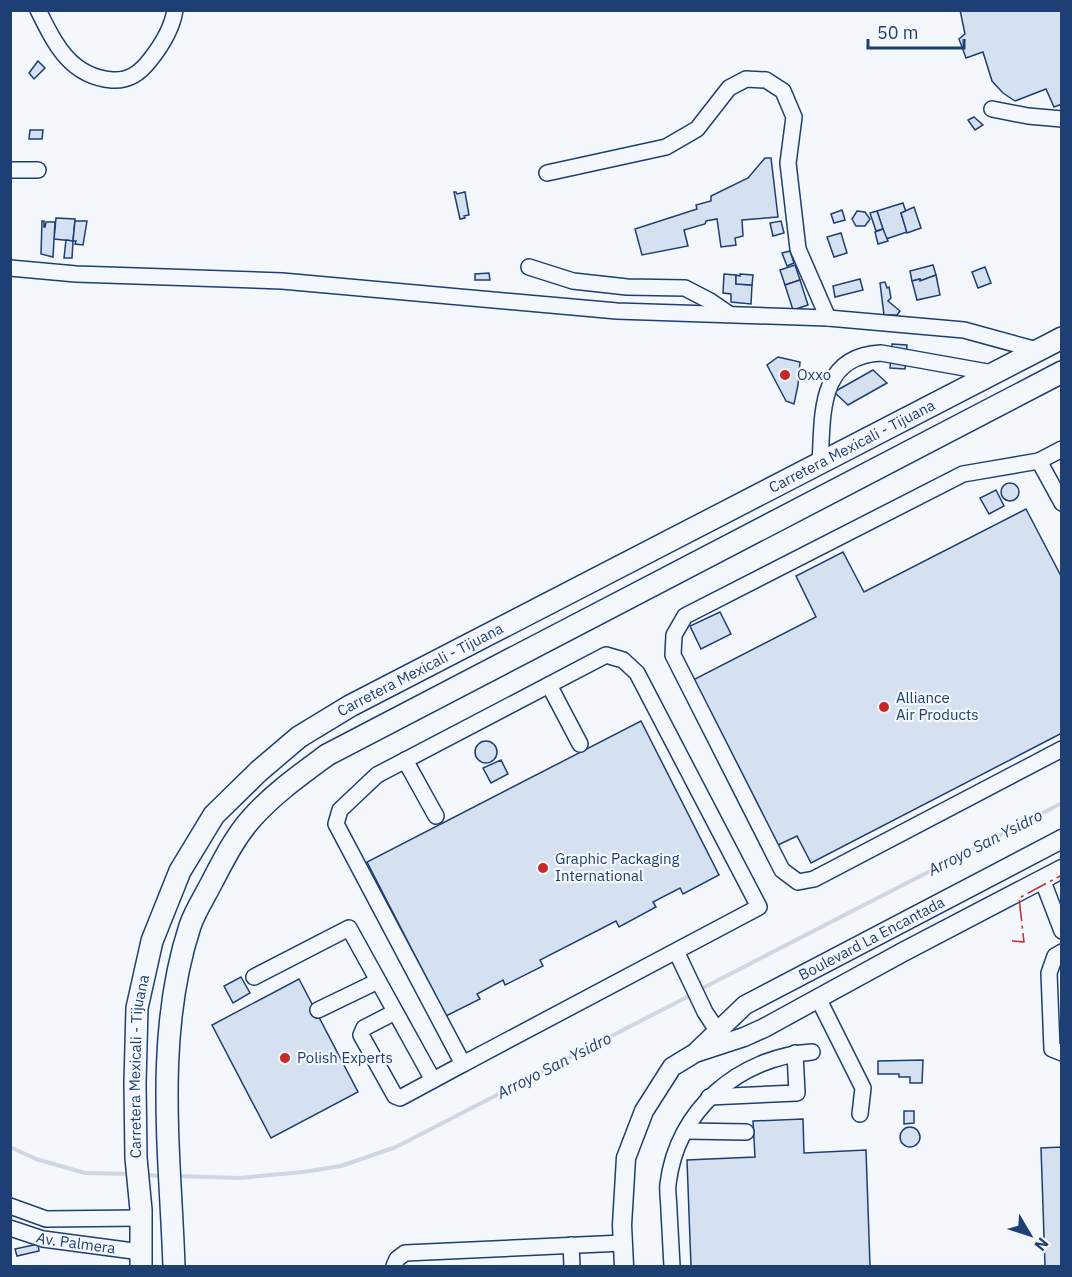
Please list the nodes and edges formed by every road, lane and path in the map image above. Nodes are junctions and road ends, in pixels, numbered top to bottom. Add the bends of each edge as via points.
1 (38, 10) edge
2 (175, 10) edge
3 (992, 109) dead end
4 (1062, 119) edge
5 (10, 170) edge
6 (38, 171) dead end
7 (547, 173) dead end
8 (529, 267) dead end
9 (10, 268) edge
10 (729, 314) junction
11 (828, 318) junction
12 (1062, 338) edge
13 (1037, 350) junction
14 (1062, 372) edge
15 (993, 373) junction
16 (1062, 449) edge
17 (1039, 461) junction
18 (820, 464) junction
19 (1062, 503) edge
20 (549, 685) junction
21 (580, 744) dead end
22 (1062, 749) edge
23 (405, 760) junction
24 (436, 816) dead end
25 (1062, 839) edge
26 (1062, 869) edge
27 (1042, 879) junction
28 (1062, 931) edge
29 (676, 951) junction
30 (1062, 952) edge
31 (254, 976) dead end
32 (378, 981) junction
33 (818, 998) junction
34 (318, 1010) dead end
35 (395, 1012) junction
36 (721, 1037) junction
37 (812, 1052) dead end
38 (795, 1053) junction
39 (1062, 1053) edge
40 (463, 1064) junction
41 (433, 1080) junction
42 (710, 1097) junction
43 (860, 1114) dead end
44 (686, 1131) junction
45 (746, 1132) dead end
46 (10, 1206) edge
47 (140, 1214) junction
48 (46, 1219) junction
49 (10, 1228) edge
50 (43, 1239) junction
51 (623, 1243) junction
52 (572, 1245) junction
53 (141, 1259) edge
54 (174, 1266) edge
55 (394, 1266) edge
56 (572, 1266) edge
57 (624, 1266) edge
58 (672, 1266) edge

1 - 2 street via 56,45 72,63 88,75 123,81 142,71 154,55 173,24
3 - 4 street
5 - 6 street
7 - 11 street via 666,147 697,129 729,88 746,79 766,80 783,91 794,117 788,163 798,249
8 - 10 street via 573,281 685,288
9 - 10 street via 282,281 617,311
10 - 11 street
11 - 13 street via 964,330
12 - 13 highway, Carretera Mexicali - Tijuana
13 - 15 highway, Carretera Mexicali - Tijuana
14 - 54 highway, Carretera Mexicali - Tijuana via 327,755 249,820 190,924 175,979 167,1060
15 - 18 highway, Carretera Mexicali - Tijuana
15 - 18 street via 881,353 856,358 836,373 830,383 824,403
16 - 17 street
17 - 19 street
17 - 22 street via 963,474 685,616 674,635 673,655 782,870 798,882 814,879
18 - 47 highway, Carretera Mexicali - Tijuana via 350,706 299,737 214,815 180,871 152,941 137,1008 136,1158
20 - 21 street
20 - 23 street
20 - 29 street via 606,655 623,660 637,674 759,907
23 - 24 street
23 - 40 street via 377,775 340,810 336,824
25 - 36 main road, Boulevard La Encantada via 745,1005
26 - 27 main road, Boulevard La Encantada
27 - 28 street
27 - 33 main road, Boulevard La Encantada
29 - 36 street
29 - 40 street
30 - 39 street via 1055,956 1049,973 1052,1049
31 - 32 street via 349,928
32 - 34 street
32 - 35 street
33 - 36 main road, Boulevard La Encantada via 764,1028
33 - 43 street via 863,1088
35 - 41 street
35 - 41 street via 364,1028 361,1035 391,1092 400,1098
36 - 51 main road, Boulevard La Encantada via 672,1067 644,1111 626,1158
37 - 38 street
38 - 42 street via 768,1059 730,1080
38 - 42 street via 797,1092
40 - 41 street
42 - 44 street
44 - 45 street
44 - 58 street via 676,1151 668,1184
46 - 48 street, Av. Palmera
47 - 48 street, Av. Palmera
47 - 53 highway, Carretera Mexicali - Tijuana
48 - 50 street via 39,1226
49 - 50 street, Av. Palmera
50 - 53 street, Av. Palmera
51 - 52 street
51 - 57 main road, Boulevard La Encantada
52 - 55 street via 405,1253
52 - 56 street

